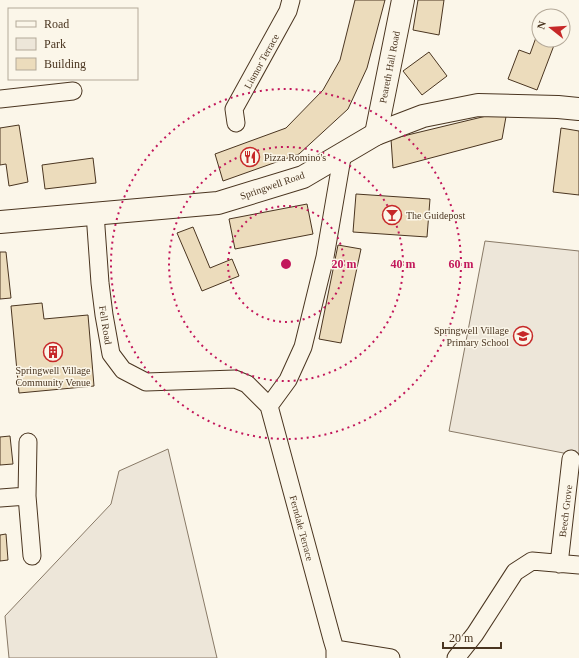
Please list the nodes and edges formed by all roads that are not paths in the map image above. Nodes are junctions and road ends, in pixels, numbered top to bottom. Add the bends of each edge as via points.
1 (291, 0) edge
2 (402, 0) edge
3 (73, 91) dead end
4 (0, 99) edge
5 (579, 109) edge
6 (236, 123) dead end
7 (376, 134) junction
8 (343, 152) junction
9 (95, 214) junction
10 (0, 222) edge
11 (269, 406) junction
12 (28, 442) dead end
13 (571, 459) dead end
14 (27, 496) junction
15 (0, 498) edge
16 (32, 556) dead end
17 (559, 564) junction
18 (579, 565) edge
19 (335, 654) edge
20 (391, 658) edge
21 (456, 658) edge

1 - 6 street, Lismor Terrace via 288,11 234,109
2 - 7 main road, Peareth Hall Road
3 - 4 street
5 - 7 main road, Springwell Road via 478,105 423,116
7 - 8 main road, Springwell Road
8 - 9 main road, Springwell Road via 303,177 218,203
8 - 11 street via 325,257 303,347 288,380
9 - 10 main road, Springwell Road
9 - 11 street, Fell Road via 105,323 111,354 123,370 146,382 235,379 247,384
11 - 19 street, Ferndale Terrace
12 - 14 street
13 - 17 street, Beech Grove
14 - 15 street
14 - 16 street
17 - 18 street
17 - 21 street via 532,561 515,572 475,634
19 - 20 street

